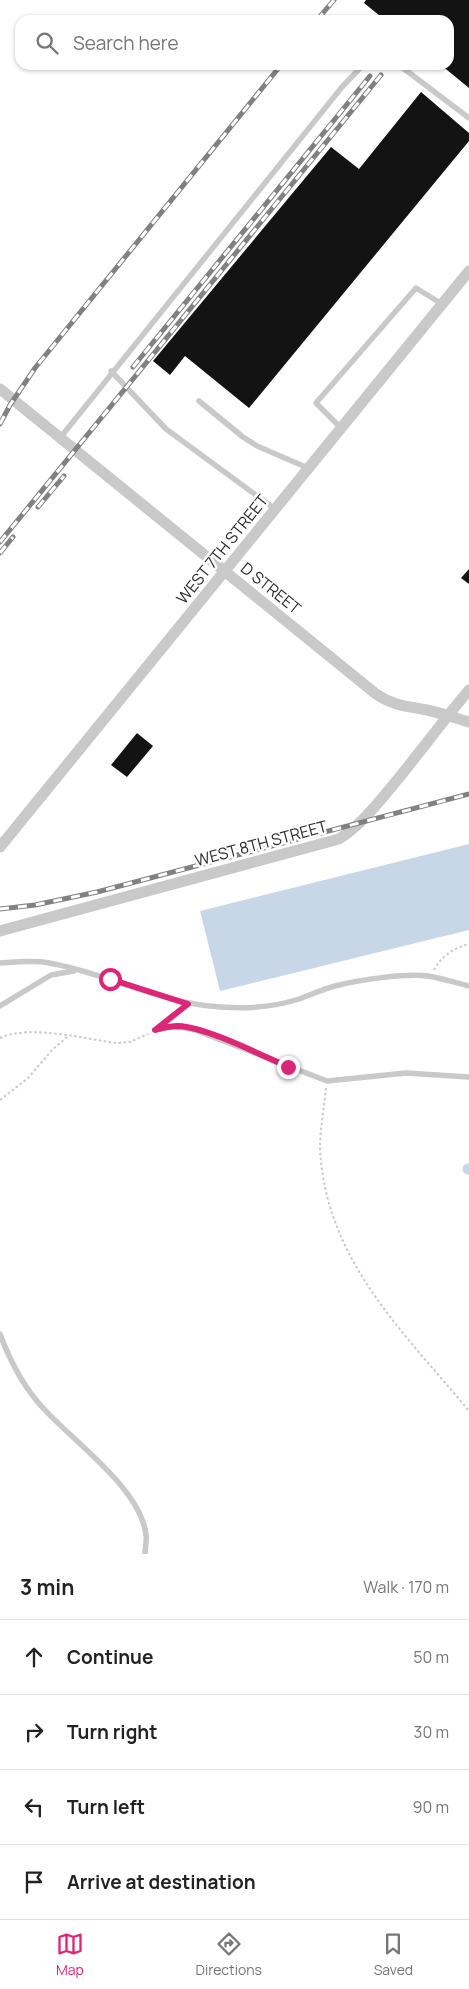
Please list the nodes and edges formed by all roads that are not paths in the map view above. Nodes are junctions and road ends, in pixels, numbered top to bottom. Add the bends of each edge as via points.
1 (358, 70) edge
2 (406, 70) edge
3 (469, 118) edge
4 (469, 271) edge
5 (442, 304) junction
6 (111, 372) junction
7 (0, 389) edge
8 (199, 401) dead end
9 (341, 428) junction
10 (60, 438) junction
11 (308, 468) junction
12 (275, 509) junction
13 (224, 571) junction
14 (469, 690) edge
15 (448, 715) junction
16 (469, 722) edge
17 (0, 847) edge
18 (0, 931) edge
19 (0, 963) edge
20 (81, 971) junction
21 (469, 986) edge
22 (0, 1006) edge
23 (155, 1030) road end
24 (469, 1077) edge
25 (0, 1334) edge
26 (145, 1554) edge

1 - 6 lane
2 - 3 lane
4 - 5 street, WEST 7TH STREET
5 - 9 street, WEST 7TH STREET
5 - 9 lane via 416,288 316,403
6 - 10 lane
6 - 12 lane via 166,429
7 - 10 street, D STREET
8 - 11 lane via 257,446
9 - 11 street, WEST 7TH STREET
10 - 13 street, D STREET
11 - 12 street, WEST 7TH STREET
12 - 13 street, WEST 7TH STREET
13 - 15 street, D STREET via 376,694 401,706
13 - 17 street, WEST 7TH STREET
14 - 15 street, WEST 8TH STREET
15 - 16 street, D STREET
15 - 18 street, WEST 8TH STREET via 372,810 339,839
19 - 20 lane via 29,961
20 - 21 lane via 188,1004 220,1007 259,1007 298,999 334,986 416,975
20 - 22 lane via 51,975
23 - 24 lane via 168,1026 195,1030 327,1081 406,1073
25 - 26 lane via 21,1380 43,1408 126,1490 142,1518

